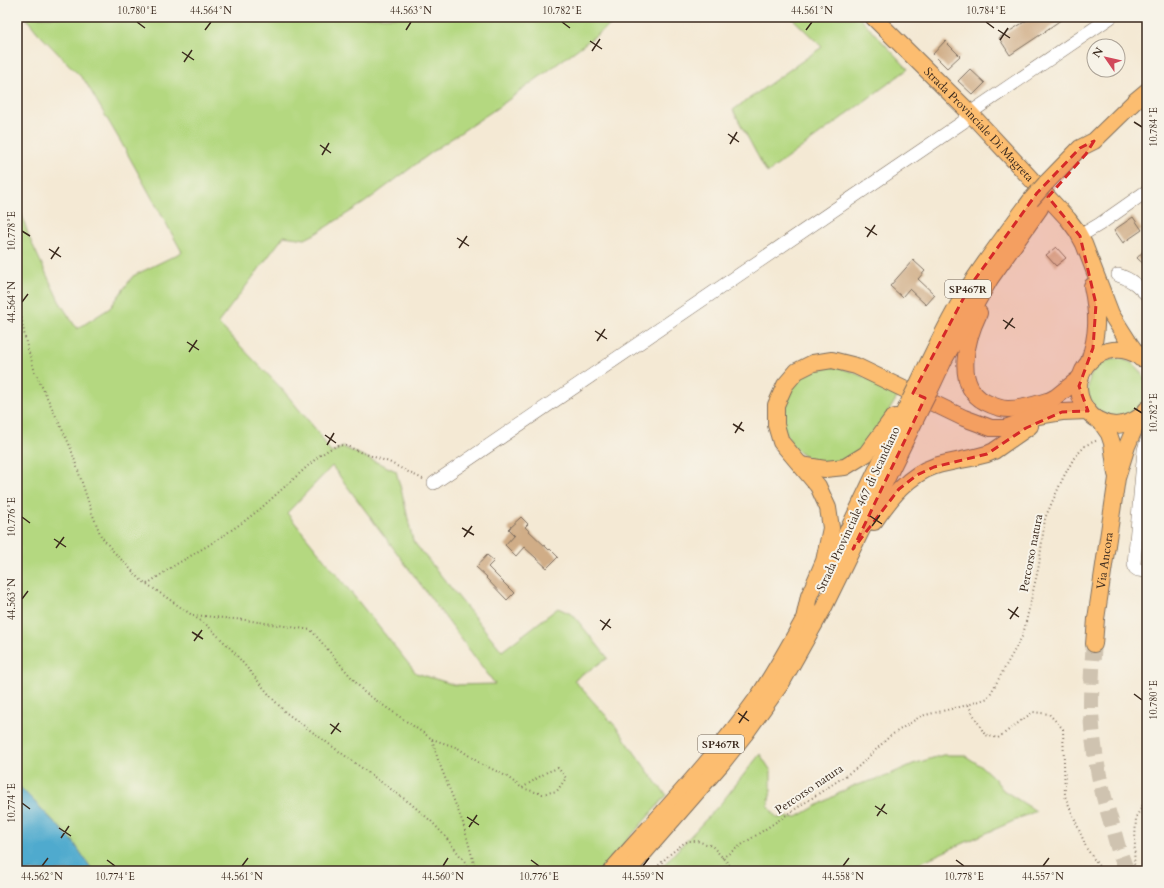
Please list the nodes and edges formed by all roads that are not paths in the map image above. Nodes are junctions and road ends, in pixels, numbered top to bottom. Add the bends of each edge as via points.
1 (873, 17) edge
2 (1110, 17) edge
3 (1147, 91) edge
4 (970, 113) junction
5 (1147, 191) edge
6 (1035, 204) junction
7 (1080, 236) junction
8 (1118, 275) dead end
9 (990, 279) junction
10 (1147, 295) edge
11 (1089, 361) junction
12 (1144, 361) edge
13 (1081, 377) junction
14 (916, 398) junction
15 (1047, 402) junction
16 (1062, 412) junction
17 (1143, 414) edge
18 (1094, 416) junction
19 (971, 420) junction
20 (1147, 440) edge
21 (801, 465) junction
22 (1117, 478) junction
23 (434, 483) road end
24 (853, 549) junction
25 (1147, 571) edge
26 (804, 619) junction
27 (1094, 644) tunnel mouth
28 (611, 871) edge
29 (628, 871) edge

1 - 4 main road, Strada Provinciale Di Magreta
2 - 4 street
3 - 6 main road, Strada Provinciale 467 di Scandiano / SP467R, bridge via 1094,141 1080,148
4 - 7 main road, Strada Provinciale Di Magreta via 1068,219
4 - 23 street via 957,127
5 - 7 street
6 - 9 main road, Strada Provinciale 467 di Scandiano / SP467R
6 - 14 main road, Strada Provinciale 467 di Scandiano / SP467R via 1011,227 970,286 936,347
7 - 11 main road via 1096,304 1097,324
7 - 12 main road via 1111,314
8 - 10 street via 1127,277
9 - 14 main road, Strada Provinciale 467 di Scandiano / SP467R via 945,358
9 - 15 main road via 987,296 977,317 966,354 967,380 981,400 994,406 1007,409
11 - 12 main road via 1111,350 1123,350
11 - 13 main road
13 - 15 main road
13 - 18 main road via 1080,395 1083,404
14 - 21 main road via 891,420 866,454 844,467 824,469
14 - 24 main road, Strada Provinciale 467 di Scandiano / SP467R
14 - 26 main road, Strada Provinciale 467 di Scandiano / SP467R
15 - 19 main road via 1010,420
16 - 18 main road
16 - 19 main road via 1038,416 1005,428 991,428
16 - 24 main road via 1026,428 991,452 934,467 918,475 899,489
17 - 18 main road via 1132,422 1120,425 1108,424
17 - 22 main road via 1127,446
18 - 22 main road via 1109,434
19 - 21 main road via 856,366 832,360 813,363 797,371 784,385 776,405 776,425 781,442
20 - 25 street via 1134,564 1138,570
21 - 26 main road via 818,486 828,508 830,528 824,561 809,596
22 - 27 main road, Via Ancora
24 - 29 main road, Strada Provinciale 467 di Scandiano / SP467R via 798,655 769,702 722,764
26 - 28 main road, Strada Provinciale 467 di Scandiano / SP467R via 758,696 722,744

